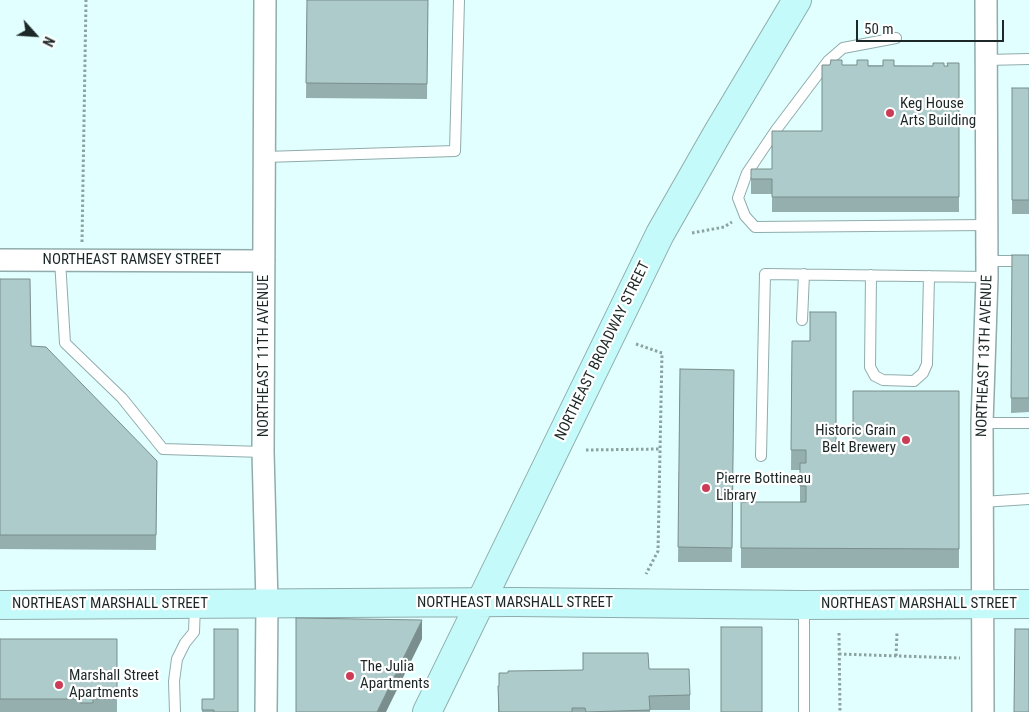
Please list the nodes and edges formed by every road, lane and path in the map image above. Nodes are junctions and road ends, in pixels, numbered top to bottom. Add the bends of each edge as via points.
1 (86, 0) edge
2 (265, 0) edge
3 (459, 0) edge
4 (797, 0) edge
5 (986, 0) edge
6 (896, 38) dead end
7 (1029, 59) edge
8 (986, 60) junction
9 (265, 157) junction
10 (745, 216) junction
11 (987, 225) junction
12 (692, 233) dead end
13 (82, 244) dead end
14 (0, 260) edge
15 (60, 260) junction
16 (264, 261) junction
17 (1029, 261) edge
18 (987, 269) junction
19 (804, 274) junction
20 (872, 275) junction
21 (929, 276) junction
22 (802, 320) dead end
23 (636, 344) dead end
24 (982, 423) junction
25 (1029, 423) edge
26 (660, 449) junction
27 (586, 450) dead end
28 (263, 452) junction
29 (761, 456) dead end
30 (1029, 499) edge
31 (982, 502) junction
32 (646, 574) dead end
33 (479, 602) junction
34 (267, 603) junction
35 (195, 604) junction
36 (982, 604) junction
37 (1029, 604) edge
38 (0, 605) edge
39 (804, 605) junction
40 (839, 633) dead end
41 (897, 633) dead end
42 (839, 654) junction
43 (896, 656) junction
44 (960, 658) dead end
45 (175, 712) edge
46 (266, 712) edge
47 (427, 712) edge
48 (804, 712) edge
49 (840, 712) edge
50 (982, 712) edge

1 - 13 path
2 - 9 street, NORTHEAST 11TH AVENUE
3 - 9 lane via 455,151
4 - 33 street, NORTHEAST BROADWAY STREET via 660,234
5 - 8 street, NORTHEAST 13TH AVENUE
6 - 10 lane via 843,48 828,61 747,174 738,198
7 - 8 lane
8 - 11 street, NORTHEAST 13TH AVENUE
9 - 16 street, NORTHEAST 11TH AVENUE
10 - 11 lane via 754,227
10 - 12 path via 724,227
11 - 18 street, NORTHEAST 13TH AVENUE
14 - 15 street, NORTHEAST RAMSEY STREET
15 - 16 street, NORTHEAST RAMSEY STREET
15 - 28 lane via 65,343 122,398 163,449
16 - 28 street, NORTHEAST 11TH AVENUE
17 - 18 lane
18 - 21 lane
18 - 24 street, NORTHEAST 13TH AVENUE
19 - 20 lane
19 - 22 lane
19 - 29 lane via 765,274
20 - 21 lane
20 - 21 lane via 870,367 875,376 883,380 914,381 928,364
23 - 26 path via 662,353
24 - 25 lane
24 - 31 street, NORTHEAST 13TH AVENUE
26 - 27 path
26 - 32 path via 658,551
28 - 34 street, NORTHEAST 11TH AVENUE
30 - 31 lane
31 - 36 street, NORTHEAST 13TH AVENUE
33 - 34 street, NORTHEAST MARSHALL STREET
33 - 39 street, NORTHEAST MARSHALL STREET
33 - 47 street, NORTHEAST BROADWAY STREET
34 - 35 street, NORTHEAST MARSHALL STREET
34 - 46 street, NORTHEAST 11TH AVENUE
35 - 38 street, NORTHEAST MARSHALL STREET
35 - 45 lane via 194,632 177,658
36 - 37 street, NORTHEAST MARSHALL STREET
36 - 39 street, NORTHEAST MARSHALL STREET
36 - 50 street, NORTHEAST 13TH AVENUE
39 - 48 lane
40 - 42 path
41 - 43 path
42 - 43 path
42 - 49 path
43 - 44 path

